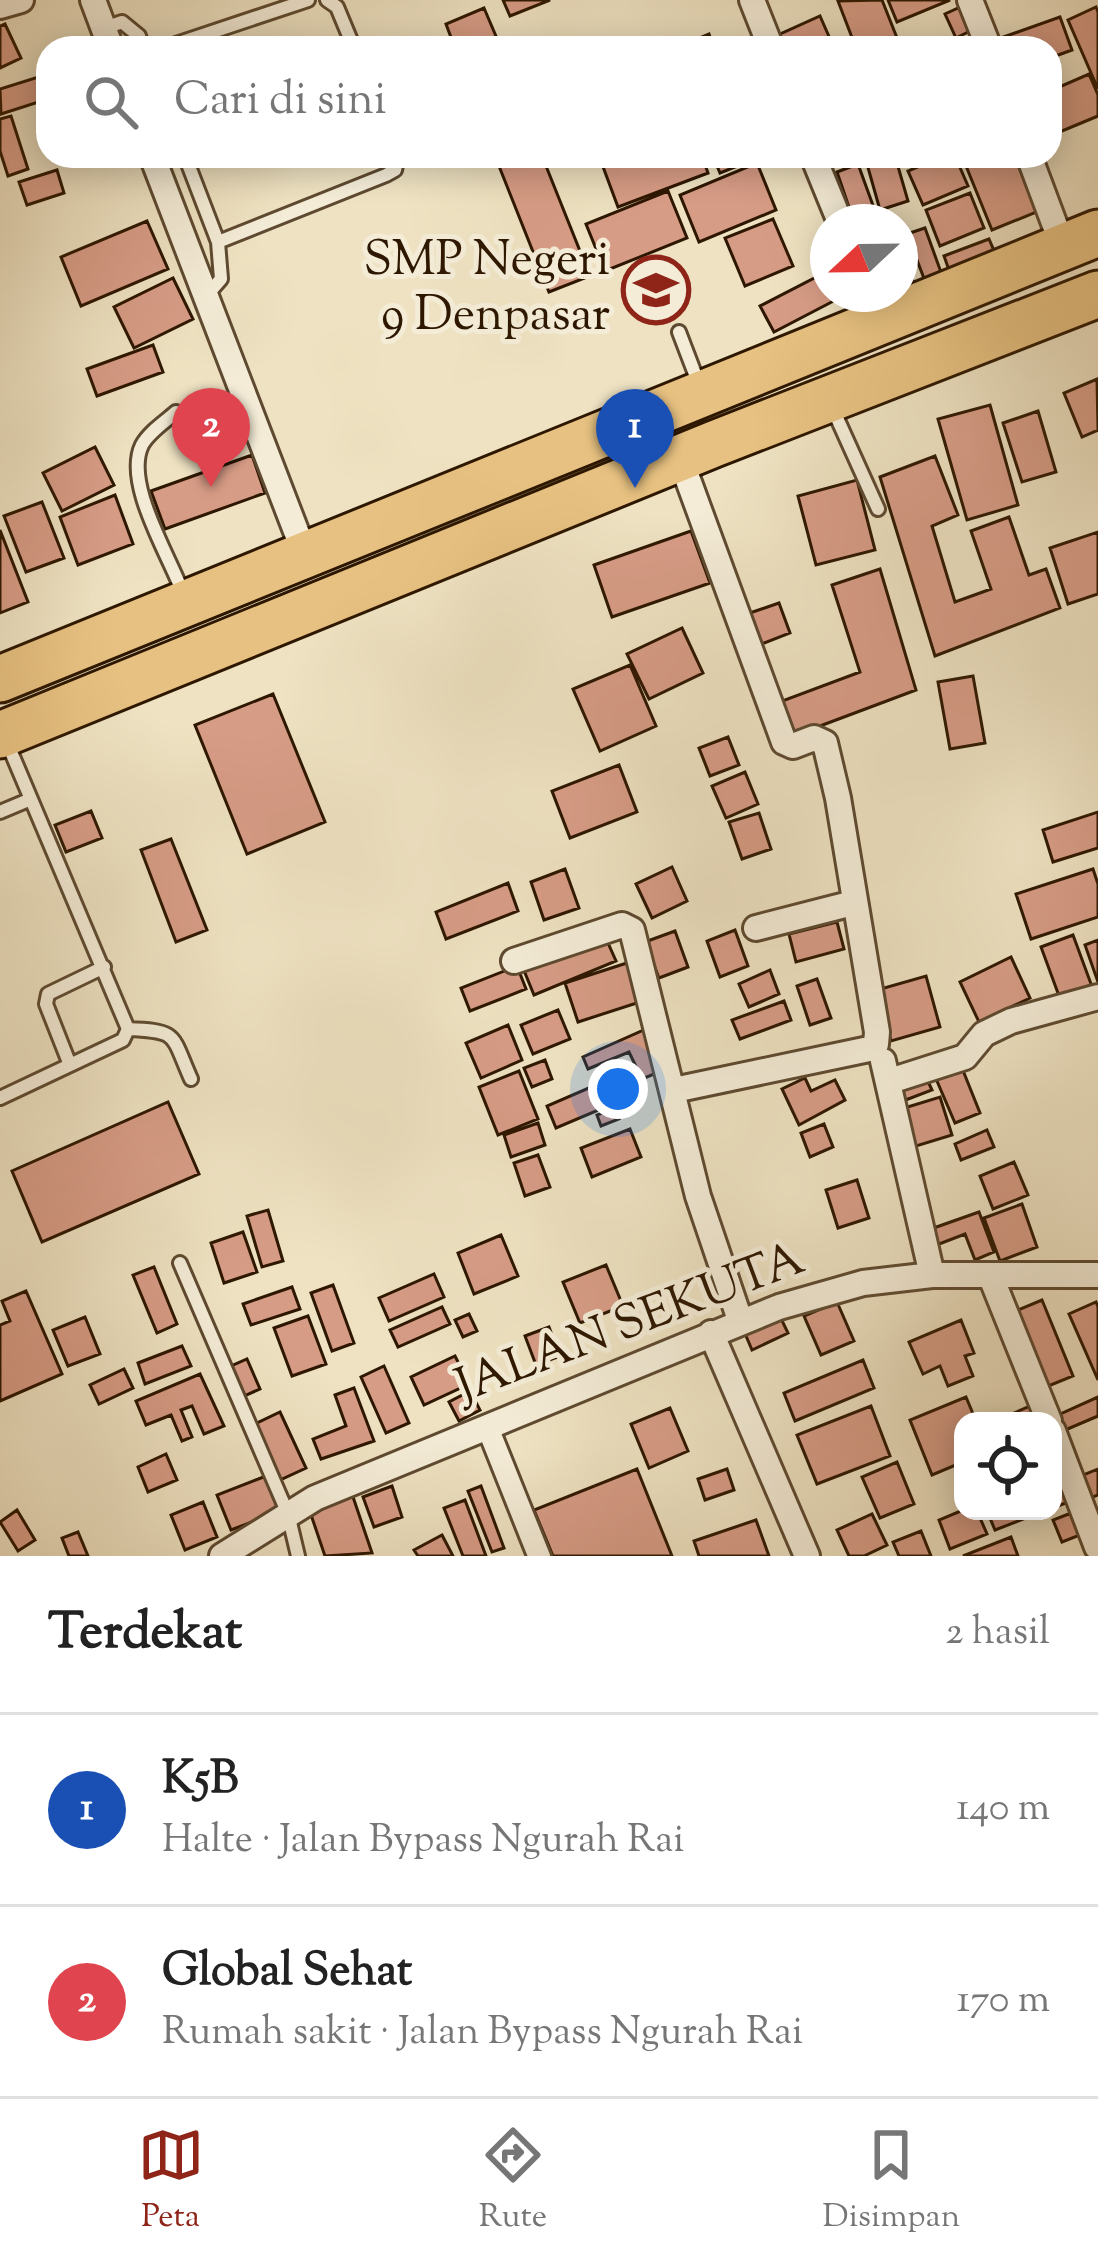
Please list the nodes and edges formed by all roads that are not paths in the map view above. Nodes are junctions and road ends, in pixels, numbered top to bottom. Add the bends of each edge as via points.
1 (21, 0) edge
2 (93, 0) edge
3 (308, 0) edge
4 (327, 0) edge
5 (752, 0) edge
6 (970, 0) edge
7 (0, 6) edge
8 (106, 36) edge
9 (109, 36) edge
10 (139, 36) edge
11 (200, 36) edge
12 (349, 36) edge
13 (766, 36) edge
14 (984, 36) edge
15 (157, 168) edge
16 (190, 168) edge
17 (395, 168) edge
18 (818, 168) edge
19 (1036, 168) edge
20 (833, 204) edge
21 (1080, 240) edge
22 (218, 242) junction
23 (918, 293) edge
24 (1098, 294) edge
25 (206, 296) junction
26 (866, 312) edge
27 (679, 332) dead end
28 (703, 394) junction
29 (828, 401) junction
30 (176, 412) dead end
31 (680, 458) junction
32 (878, 509) dead end
33 (306, 557) junction
34 (180, 608) junction
35 (191, 658) junction
36 (0, 679) edge
37 (2, 734) edge
38 (32, 799) junction
39 (0, 812) edge
40 (854, 903) junction
41 (756, 928) dead end
42 (514, 961) dead end
43 (104, 967) junction
44 (1098, 997) edge
45 (128, 1029) junction
46 (70, 1065) junction
47 (190, 1079) dead end
48 (674, 1090) junction
49 (0, 1098) edge
50 (180, 1264) dead end
51 (932, 1275) junction
52 (991, 1277) junction
53 (1096, 1280) edge
54 (740, 1320) junction
55 (711, 1333) junction
56 (1045, 1412) edge
57 (486, 1425) junction
58 (1062, 1455) edge
59 (288, 1514) junction
60 (1097, 1547) edge
61 (222, 1556) edge
62 (298, 1556) edge
63 (534, 1556) edge
64 (544, 1556) edge
65 (807, 1556) edge

1 - 7 street
2 - 8 street
3 - 11 lane
4 - 12 lane
5 - 13 street
6 - 14 street
9 - 10 lane via 122,22
15 - 25 street
16 - 22 lane
17 - 22 lane
18 - 20 street
19 - 21 street
21 - 23 highway
22 - 25 lane via 221,279
24 - 29 highway
25 - 33 street
26 - 28 highway
27 - 28 lane
28 - 33 highway
29 - 31 highway
29 - 32 lane
30 - 34 lane via 144,440 136,462
31 - 35 highway
31 - 40 street via 784,742 824,743
33 - 34 highway
34 - 35 highway
34 - 36 highway
35 - 37 highway
37 - 38 lane
38 - 39 lane
38 - 43 lane
40 - 41 street
40 - 48 street via 876,1044
42 - 48 street via 622,925 632,930
43 - 45 lane
43 - 46 lane via 48,994
44 - 51 street via 1011,1021 984,1034 965,1057 886,1071
45 - 46 lane via 122,1040
45 - 47 lane via 166,1031
46 - 49 lane
48 - 54 street via 698,1196
50 - 59 lane
51 - 52 street, JALAN SEKUTA
51 - 54 street, JALAN SEKUTA via 862,1283
52 - 53 street, JALAN SEKUTA
52 - 56 street
54 - 55 street, JALAN SEKUTA
55 - 57 street, JALAN SEKUTA
55 - 65 street
57 - 59 street, JALAN SEKUTA
57 - 63 lane
57 - 64 lane
58 - 60 street
59 - 61 street, JALAN SEKUTA
59 - 62 lane

